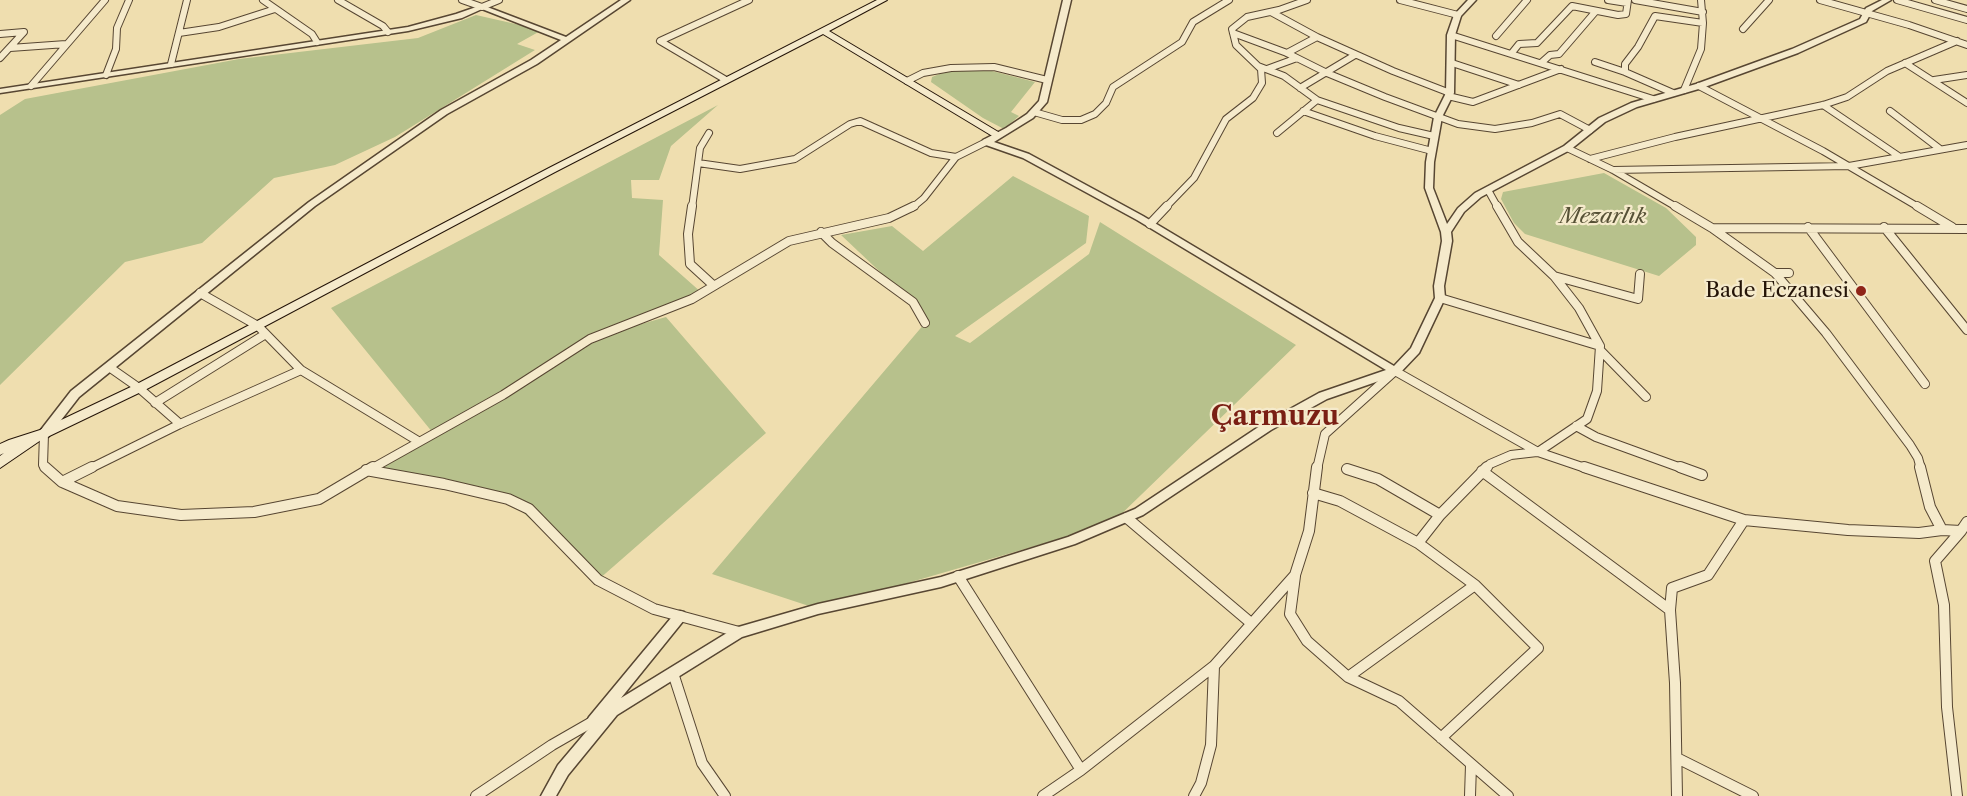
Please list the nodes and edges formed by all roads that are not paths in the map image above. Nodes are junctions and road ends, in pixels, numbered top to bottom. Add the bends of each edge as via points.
1 (105, 0) edge
2 (129, 0) edge
3 (187, 0) edge
4 (263, 0) edge
5 (338, 0) edge
6 (462, 0) edge
7 (499, 0) edge
8 (626, 0) edge
9 (749, 0) edge
10 (883, 0) edge
11 (1067, 0) edge
12 (1228, 0) edge
13 (1307, 0) edge
14 (1400, 0) edge
15 (1527, 0) edge
16 (1608, 0) edge
17 (1635, 0) edge
18 (1701, 0) edge
19 (1769, 0) edge
20 (1820, 0) edge
21 (1887, 0) edge
22 (1898, 0) edge
23 (1935, 0) edge
24 (1468, 1) edge
25 (1627, 2) edge
26 (482, 7) junction
27 (275, 9) junction
28 (1967, 9) edge
29 (1596, 11) junction
30 (1271, 12) junction
31 (1703, 12) junction
32 (1869, 13) junction
33 (1458, 15) junction
34 (1967, 20) edge
35 (1703, 23) junction
36 (1743, 29) dead end
37 (824, 31) junction
38 (388, 32) junction
39 (180, 33) junction
40 (1233, 33) junction
41 (0, 34) edge
42 (1451, 35) junction
43 (1496, 36) dead end
44 (1317, 37) junction
45 (566, 39) junction
46 (1957, 41) junction
47 (317, 42) junction
48 (66, 44) junction
49 (1967, 45) edge
50 (10, 48) junction
51 (1287, 53) junction
52 (1511, 54) junction
53 (1355, 55) junction
54 (0, 58) edge
55 (1297, 58) junction
56 (1452, 63) junction
57 (1542, 63) junction
58 (1595, 63) dead end
59 (1905, 63) junction
60 (171, 64) junction
61 (1257, 65) junction
62 (1266, 69) junction
63 (1562, 69) junction
64 (1625, 72) junction
65 (1327, 73) junction
66 (106, 75) junction
67 (1967, 75) edge
68 (726, 80) junction
69 (1047, 80) junction
70 (1934, 80) junction
71 (907, 81) junction
72 (1520, 85) junction
73 (30, 86) junction
74 (1699, 86) junction
75 (1300, 88) junction
76 (0, 91) edge
77 (1678, 92) junction
78 (1449, 95) junction
79 (1317, 99) junction
80 (1653, 99) junction
81 (1967, 103) edge
82 (1823, 105) junction
83 (1303, 111) junction
84 (1890, 111) dead end
85 (1034, 112) junction
86 (1438, 117) junction
87 (1762, 119) junction
88 (1590, 130) junction
89 (709, 133) dead end
90 (1276, 133) dead end
91 (997, 135) junction
92 (1434, 136) junction
93 (1011, 137) junction
94 (986, 142) junction
95 (1967, 145) edge
96 (1567, 148) junction
97 (1940, 149) junction
98 (1432, 151) junction
99 (1026, 156) junction
100 (956, 157) junction
101 (1900, 157) junction
102 (1590, 159) junction
103 (698, 163) junction
104 (1849, 166) junction
105 (1613, 170) junction
106 (1488, 190) junction
107 (1150, 224) junction
108 (1884, 226) junction
109 (1808, 227) junction
110 (1952, 227) junction
111 (1712, 228) junction
112 (1967, 229) edge
113 (821, 232) junction
114 (1446, 232) junction
115 (1775, 273) junction
116 (1789, 273) dead end
117 (1640, 274) dead end
118 (1554, 276) junction
119 (713, 285) junction
120 (200, 293) junction
121 (1440, 298) junction
122 (925, 323) dead end
123 (261, 330) junction
124 (1967, 330) edge
125 (1600, 348) junction
126 (109, 367) junction
127 (301, 370) junction
128 (1395, 371) junction
129 (1925, 384) dead end
130 (139, 388) junction
131 (1646, 397) dead end
132 (155, 403) junction
133 (180, 424) junction
134 (1576, 426) junction
135 (44, 434) junction
136 (418, 441) junction
137 (0, 450) edge
138 (1538, 452) junction
139 (0, 463) edge
140 (1347, 468) dead end
141 (366, 470) junction
142 (1482, 471) junction
143 (1702, 476) dead end
144 (62, 482) junction
145 (1313, 493) junction
146 (1440, 515) junction
147 (1128, 518) junction
148 (1744, 520) junction
149 (1964, 526) edge
150 (1942, 530) junction
151 (1418, 543) junction
152 (1295, 575) junction
153 (958, 576) junction
154 (1475, 585) junction
155 (1670, 610) junction
156 (680, 616) junction
157 (1251, 623) junction
158 (739, 632) junction
159 (1214, 666) junction
160 (673, 673) junction
161 (1348, 676) junction
162 (612, 711) junction
163 (594, 721) junction
164 (1442, 738) junction
165 (1677, 758) junction
166 (1471, 765) junction
167 (1081, 770) junction
168 (476, 796) edge
169 (548, 796) edge
170 (724, 796) edge
171 (1043, 796) edge
172 (1194, 796) edge
173 (1470, 796) edge
174 (1508, 796) edge
175 (1677, 796) edge
176 (1753, 796) edge
177 (1957, 796) edge

1 - 48 street
2 - 66 street via 117,28 116,49
3 - 39 street
4 - 27 street
5 - 38 street
6 - 26 street
7 - 26 street
8 - 45 street
9 - 68 street via 660,41
10 - 37 main road
11 - 69 street
12 - 85 street via 1192,22 1182,42 1113,87 1106,103 1095,114 1081,120 1062,120
13 - 30 street
14 - 33 street
15 - 43 street
16 - 25 street
17 - 31 street
18 - 31 street
19 - 36 street
20 - 32 street
21 - 32 street
22 - 34 street
23 - 28 street
24 - 33 street
25 - 29 street via 1626,14
26 - 38 street via 430,24
26 - 45 street
27 - 39 street via 219,27
27 - 47 street via 312,34
29 - 52 street via 1572,6 1537,43 1518,44
29 - 57 street via 1559,54 1550,55
30 - 40 street via 1247,17 1232,29
30 - 44 street
31 - 35 street
32 - 46 street
32 - 74 street via 1863,20 1795,51
33 - 42 street
35 - 64 street via 1655,16 1625,64
35 - 77 street via 1701,49
37 - 68 main road
37 - 71 main road
38 - 47 street
39 - 60 street
40 - 51 street
40 - 61 street via 1236,45
41 - 50 street via 24,32
42 - 52 street
42 - 56 street
44 - 51 street
44 - 53 street
45 - 120 street via 417,130 312,204
46 - 49 street
46 - 59 street
47 - 60 street
48 - 50 street
48 - 73 street
50 - 54 street
51 - 55 street
52 - 57 street
53 - 65 street
53 - 78 street
55 - 62 street
55 - 65 street
56 - 72 street
56 - 78 street
57 - 63 street
58 - 64 street
59 - 70 street
59 - 82 street via 1847,97
60 - 66 street
61 - 62 street
61 - 107 street via 1262,83 1253,98 1226,120 1194,178
62 - 75 street
63 - 72 street
63 - 80 street
64 - 77 street
65 - 75 street
65 - 86 street
66 - 73 street
67 - 70 street
68 - 123 main road
69 - 71 street via 994,67 951,68 923,73
69 - 85 street via 1043,102
70 - 81 street
71 - 91 main road
72 - 78 street via 1473,102
73 - 76 street
74 - 77 street
74 - 87 street
75 - 79 street
77 - 80 street
78 - 86 street
79 - 83 street
79 - 92 street
80 - 88 street via 1602,120
82 - 87 street
82 - 101 street
83 - 90 street
83 - 98 street
84 - 97 street
85 - 93 street
86 - 88 street via 1495,129 1560,114
86 - 92 street
87 - 102 street
87 - 104 street
88 - 96 street
89 - 103 street via 700,148
91 - 93 street
91 - 94 street
92 - 98 street
93 - 99 street
94 - 99 street
94 - 100 street
95 - 97 street
96 - 102 street
96 - 106 street
97 - 101 street
98 - 114 street via 1429,188
99 - 107 street
100 - 103 street via 931,153 860,121 795,159 740,169
100 - 113 street via 911,210
101 - 104 street
102 - 105 street
103 - 119 street via 688,234 690,264
104 - 105 street
104 - 110 street
105 - 111 street
106 - 114 street via 1461,210
106 - 118 street via 1518,242
107 - 128 street
108 - 109 street
108 - 110 street
108 - 124 street
109 - 111 street
109 - 129 street
110 - 112 street
111 - 115 street
113 - 119 street via 789,241
113 - 122 street via 912,302
114 - 121 street
115 - 116 street
115 - 150 street via 1910,445 1918,458 1930,507
117 - 118 street via 1638,299
118 - 125 street via 1579,308
119 - 136 street via 692,299 590,339 503,395
120 - 123 street
120 - 126 street
121 - 125 street
121 - 128 street via 1416,350
123 - 127 street
123 - 130 main road
123 - 132 street
125 - 131 street
125 - 134 street via 1598,391 1587,419
126 - 130 street
126 - 135 street via 75,394
127 - 133 street
127 - 136 street
128 - 138 street
128 - 145 street via 1325,434
128 - 147 street via 1323,396 1267,427
130 - 132 street
130 - 135 main road
132 - 133 street
133 - 144 street
134 - 138 street
134 - 143 street
135 - 137 main road
135 - 139 main road
135 - 144 street via 43,465
136 - 141 street
138 - 142 street via 1511,455
138 - 148 street
140 - 146 street via 1378,479
141 - 144 street via 319,499 219,515 180,515 117,506
141 - 156 street via 444,484 529,509 598,580 654,609
142 - 146 street
142 - 155 street
145 - 151 street via 1340,501
145 - 152 street via 1309,531
146 - 151 street
147 - 153 street via 1071,541
147 - 157 street
148 - 150 street via 1848,530
148 - 155 street via 1708,575 1672,588
149 - 150 street
149 - 177 street via 1935,561 1944,604 1947,707
151 - 154 street
152 - 157 street
152 - 161 street via 1290,614 1296,626 1320,654
153 - 158 street
153 - 167 street
154 - 161 street
154 - 164 street via 1538,648
155 - 165 street
156 - 158 street
156 - 163 street
157 - 159 street
158 - 160 street
159 - 167 street
159 - 172 street via 1210,745
160 - 162 street
160 - 170 street via 702,762
161 - 164 street via 1399,701
162 - 163 street
162 - 169 street via 563,770
163 - 168 street
164 - 166 street
165 - 175 street
165 - 176 street
166 - 173 street
166 - 174 street
167 - 171 street

